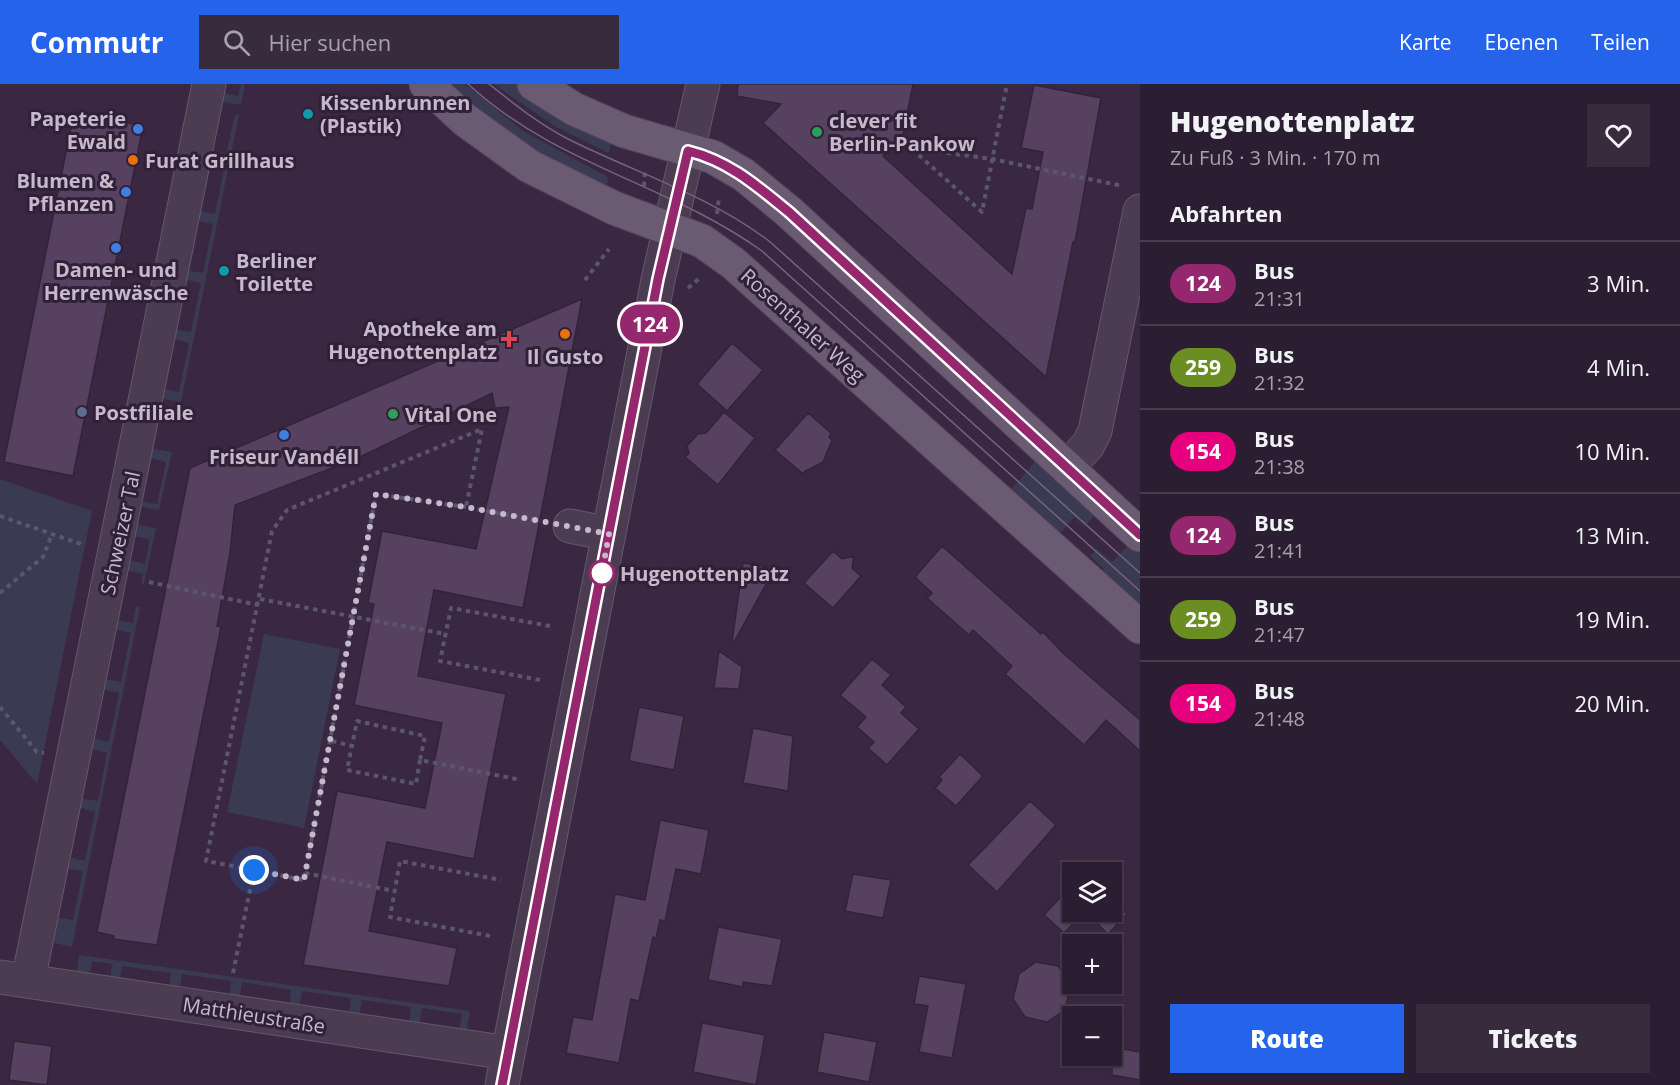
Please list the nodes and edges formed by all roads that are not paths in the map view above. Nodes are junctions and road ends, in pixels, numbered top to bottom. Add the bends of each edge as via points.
1 (209, 84) edge
2 (426, 84) edge
3 (534, 84) edge
4 (704, 84) edge
5 (688, 151) junction
6 (1135, 199) edge
7 (669, 227) junction
8 (1067, 468) junction
9 (570, 526) road end
10 (609, 534) junction
11 (1140, 536) edge
12 (1140, 627) edge
13 (14, 979) edge
14 (508, 1053) junction
15 (502, 1085) edge

1 - 13 street, Schweizer Tal
2 - 7 main road, Rosenthaler Weg via 465,120 529,166 614,208
3 - 5 main road via 574,110
4 - 5 street
5 - 7 street
5 - 8 main road via 713,157 774,200
6 - 8 street via 1095,431
7 - 10 street
7 - 12 main road, Rosenthaler Weg via 702,242 733,263
8 - 11 main road
9 - 10 street
10 - 14 street
13 - 14 street, Matthieustraße
14 - 15 street

